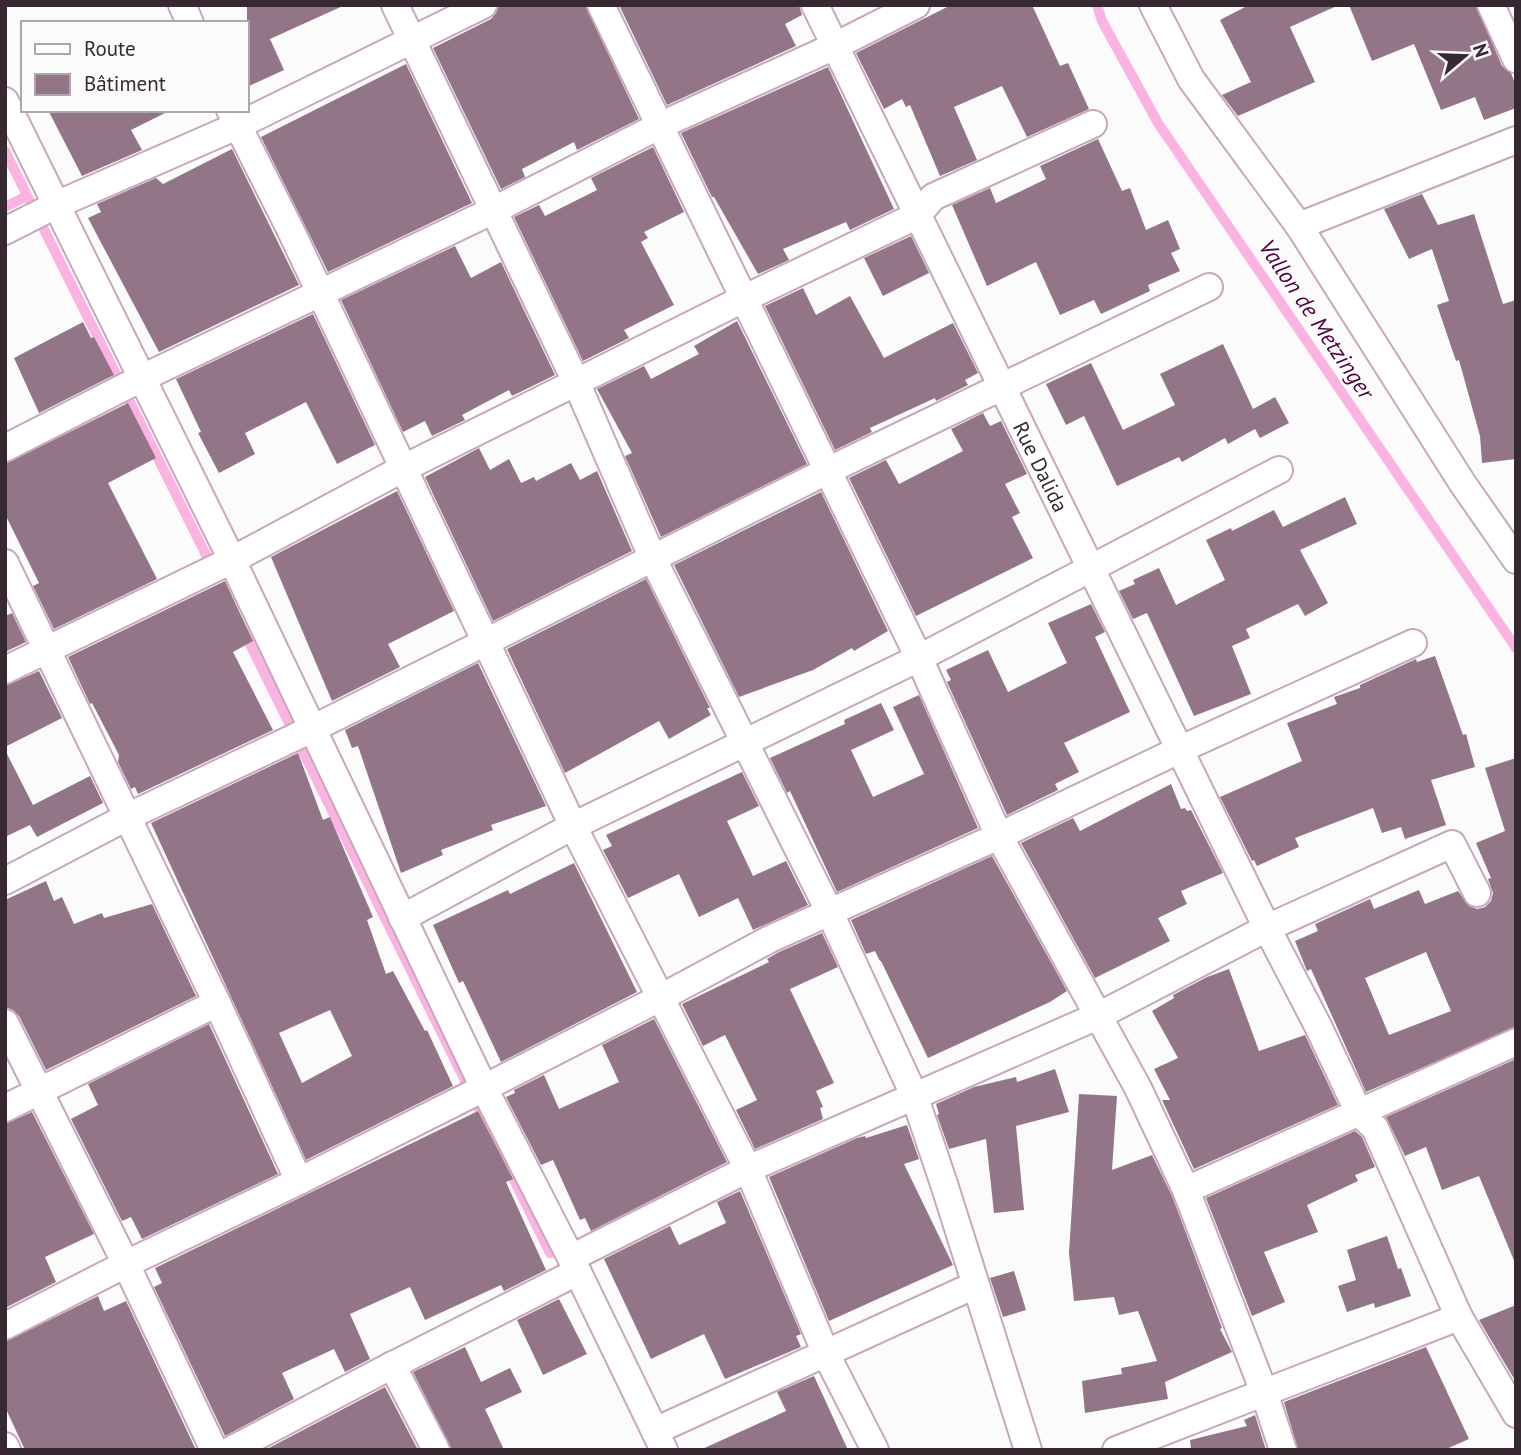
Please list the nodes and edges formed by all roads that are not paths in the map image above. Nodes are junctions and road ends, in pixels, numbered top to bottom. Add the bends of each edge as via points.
1 (182, 5) edge
2 (395, 5) edge
3 (483, 5) edge
4 (601, 5) edge
5 (815, 5) edge
6 (916, 5) edge
7 (1153, 5) edge
8 (1491, 5) edge
9 (189, 21) edge
10 (412, 39) junction
11 (835, 46) junction
12 (1516, 59) edge
13 (5, 101) edge
14 (248, 112) edge
15 (234, 118) edge
16 (1093, 124) dead end
17 (659, 126) junction
18 (1516, 140) edge
19 (56, 205) junction
20 (492, 211) junction
21 (918, 215) junction
22 (1299, 226) junction
23 (5, 231) edge
24 (1209, 287) dead end
25 (320, 294) junction
26 (743, 299) junction
27 (142, 378) junction
28 (576, 384) junction
29 (1002, 388) junction
30 (5, 449) edge
31 (404, 468) junction
32 (1279, 470) dead end
33 (827, 471) junction
34 (653, 559) junction
35 (232, 560) junction
36 (1516, 560) edge
37 (5, 563) edge
38 (1091, 568) junction
39 (485, 643) junction
40 (1413, 643) dead end
41 (47, 649) junction
42 (919, 658) junction
43 (5, 670) edge
44 (312, 729) junction
45 (746, 743) junction
46 (1179, 750) junction
47 (127, 817) junction
48 (573, 826) junction
49 (999, 836) junction
50 (5, 881) edge
51 (1477, 893) dead end
52 (830, 913) junction
53 (402, 918) junction
54 (1267, 929) junction
55 (660, 998) junction
56 (217, 1003) junction
57 (1100, 1015) junction
58 (5, 1023) edge
59 (1516, 1042) edge
60 (484, 1088) junction
61 (40, 1091) junction
62 (914, 1095) junction
63 (5, 1108) edge
64 (1359, 1113) junction
65 (748, 1169) junction
66 (299, 1181) junction
67 (1186, 1190) junction
68 (126, 1264) junction
69 (574, 1265) junction
70 (975, 1285) junction
71 (1459, 1317) junction
72 (5, 1326) edge
73 (826, 1353) junction
74 (392, 1365) junction
75 (1264, 1392) junction
76 (1516, 1414) edge
77 (659, 1440) edge
78 (214, 1450) edge
79 (231, 1450) edge
80 (436, 1450) edge
81 (875, 1450) edge
82 (1028, 1450) edge
83 (1116, 1450) edge
84 (1283, 1450) edge

1 - 9 street
2 - 10 street
3 - 10 street
4 - 17 street
5 - 11 street, Rue Dalida
6 - 11 street
7 - 22 street via 1191,79
8 - 12 street
10 - 14 street
10 - 20 street
11 - 17 street
11 - 21 street, Rue Dalida
13 - 19 street
15 - 19 street
15 - 25 street
16 - 21 street via 933,197
17 - 20 street
17 - 26 street
18 - 22 street
19 - 23 street
19 - 27 street
20 - 25 street
20 - 28 street
21 - 26 street
21 - 29 street, Rue Dalida
22 - 36 street
24 - 29 street
25 - 27 street
25 - 31 street
26 - 28 street
26 - 33 street
27 - 30 street
27 - 35 street
28 - 31 street
28 - 34 street
29 - 33 street
29 - 38 street, Rue Dalida
31 - 35 street
31 - 39 street
32 - 38 street
33 - 34 street
33 - 42 street
34 - 39 street
34 - 45 street
35 - 41 street
35 - 44 street
37 - 41 street
38 - 42 street
38 - 46 street, Rue Dalida
39 - 44 street
39 - 48 street
40 - 46 street
41 - 43 street
41 - 47 street
42 - 45 street
42 - 49 street
44 - 47 street
44 - 53 street
45 - 48 street
45 - 52 street
46 - 49 street
46 - 54 street, Rue Dalida
47 - 50 street
47 - 56 street
48 - 53 street
48 - 55 street
49 - 52 street
49 - 57 street
51 - 54 street via 1452,844
52 - 55 street via 770,939
52 - 62 street
53 - 60 street
54 - 57 street
54 - 64 street, Rue Dalida
55 - 60 street
55 - 65 street
56 - 61 street
56 - 66 street
57 - 62 street
57 - 67 street
58 - 61 street
59 - 64 street
60 - 66 street
60 - 69 street
61 - 63 street
61 - 68 street
62 - 65 street
62 - 70 street
64 - 67 street
64 - 71 street, Rue Dalida via 1375,1128
65 - 69 street
65 - 73 street
66 - 68 street
67 - 75 street
68 - 72 street
68 - 78 street
69 - 74 street
69 - 77 street
70 - 73 street
70 - 82 street
71 - 75 street
71 - 76 street, Rue Dalida
73 - 77 street
73 - 81 street
74 - 79 street
74 - 80 street
75 - 83 street
75 - 84 street

